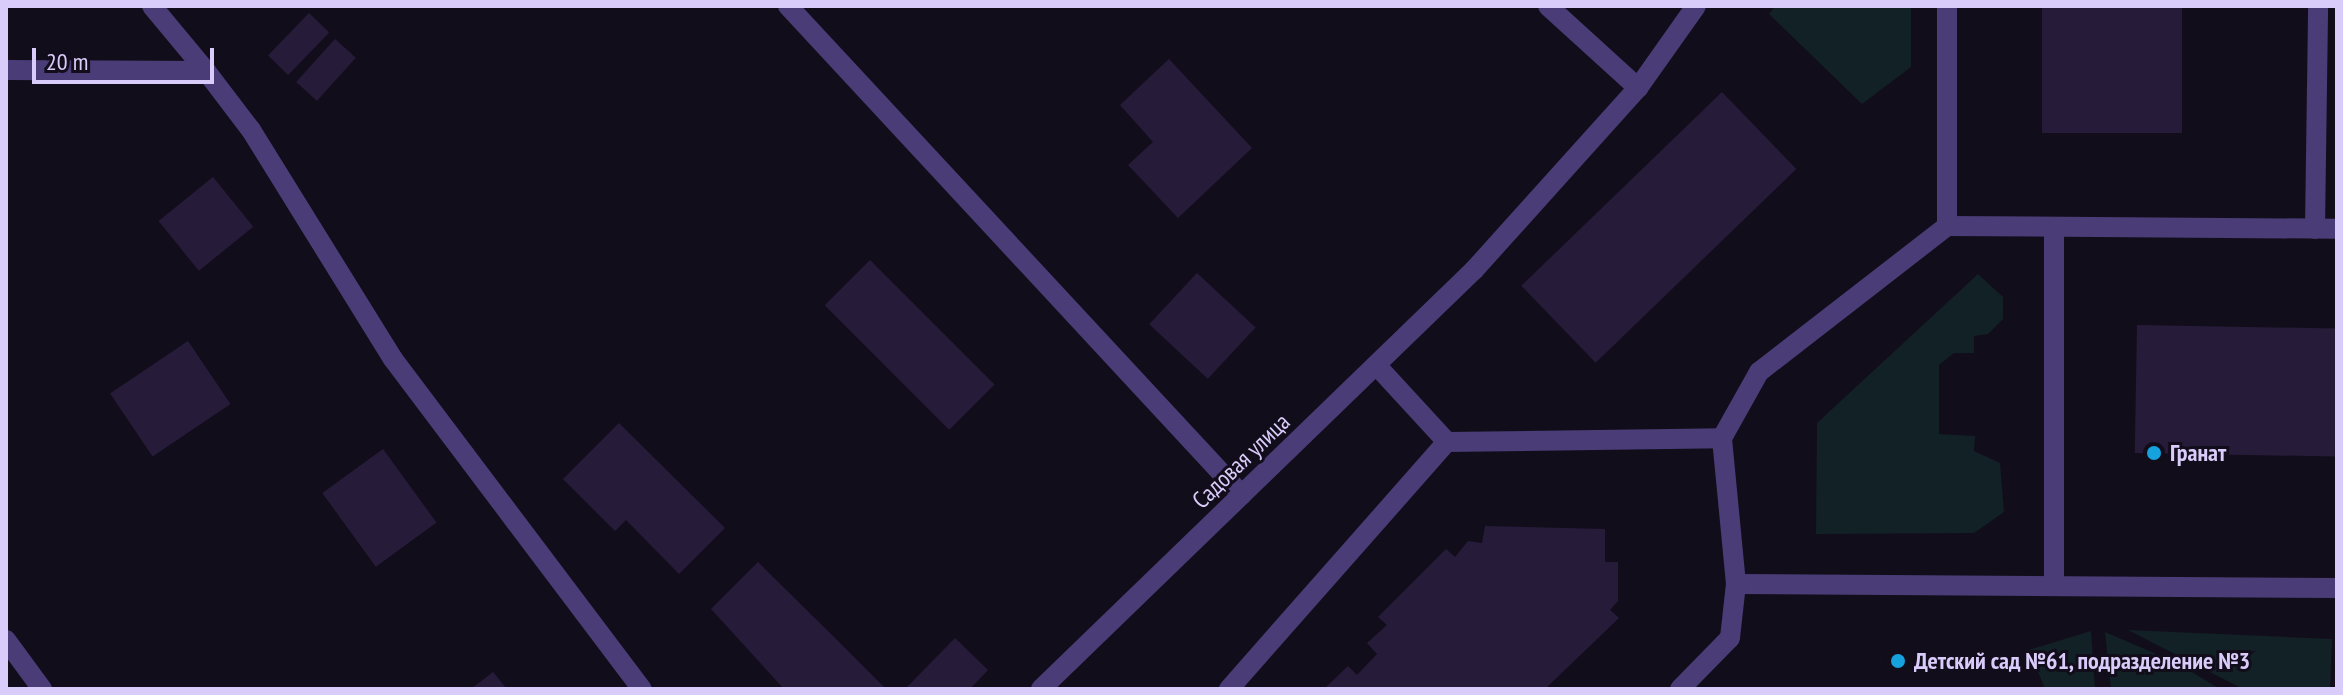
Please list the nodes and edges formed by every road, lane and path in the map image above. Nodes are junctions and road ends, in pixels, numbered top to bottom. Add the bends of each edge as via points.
1 (152, 6) edge
2 (788, 6) edge
3 (1548, 6) edge
4 (1696, 6) edge
5 (1947, 6) edge
6 (2318, 6) edge
7 (6, 70) edge
8 (206, 71) junction
9 (1638, 88) junction
10 (1947, 226) junction
11 (2054, 227) junction
12 (2315, 229) junction
13 (2337, 229) edge
14 (1378, 367) junction
15 (1722, 438) junction
16 (1447, 442) junction
17 (1242, 495) junction
18 (1736, 584) junction
19 (2054, 586) junction
20 (2337, 588) edge
21 (6, 640) edge
22 (42, 689) edge
23 (642, 689) edge
24 (1041, 689) edge
25 (1229, 689) edge
26 (1680, 689) edge

1 - 8 street
2 - 17 street
3 - 9 street
4 - 9 street, Садовая улица
5 - 10 street
6 - 12 street
7 - 8 street
8 - 23 street via 393,359
9 - 14 street, Садовая улица via 1474,270
10 - 11 street
10 - 15 street via 1759,372
11 - 12 street
11 - 19 street
12 - 13 street
14 - 16 street
14 - 17 street, Садовая улица
15 - 16 street
15 - 18 street
16 - 25 street
17 - 24 street, Садовая улица
18 - 19 street
18 - 26 street via 1730,638
19 - 20 street
21 - 22 street

